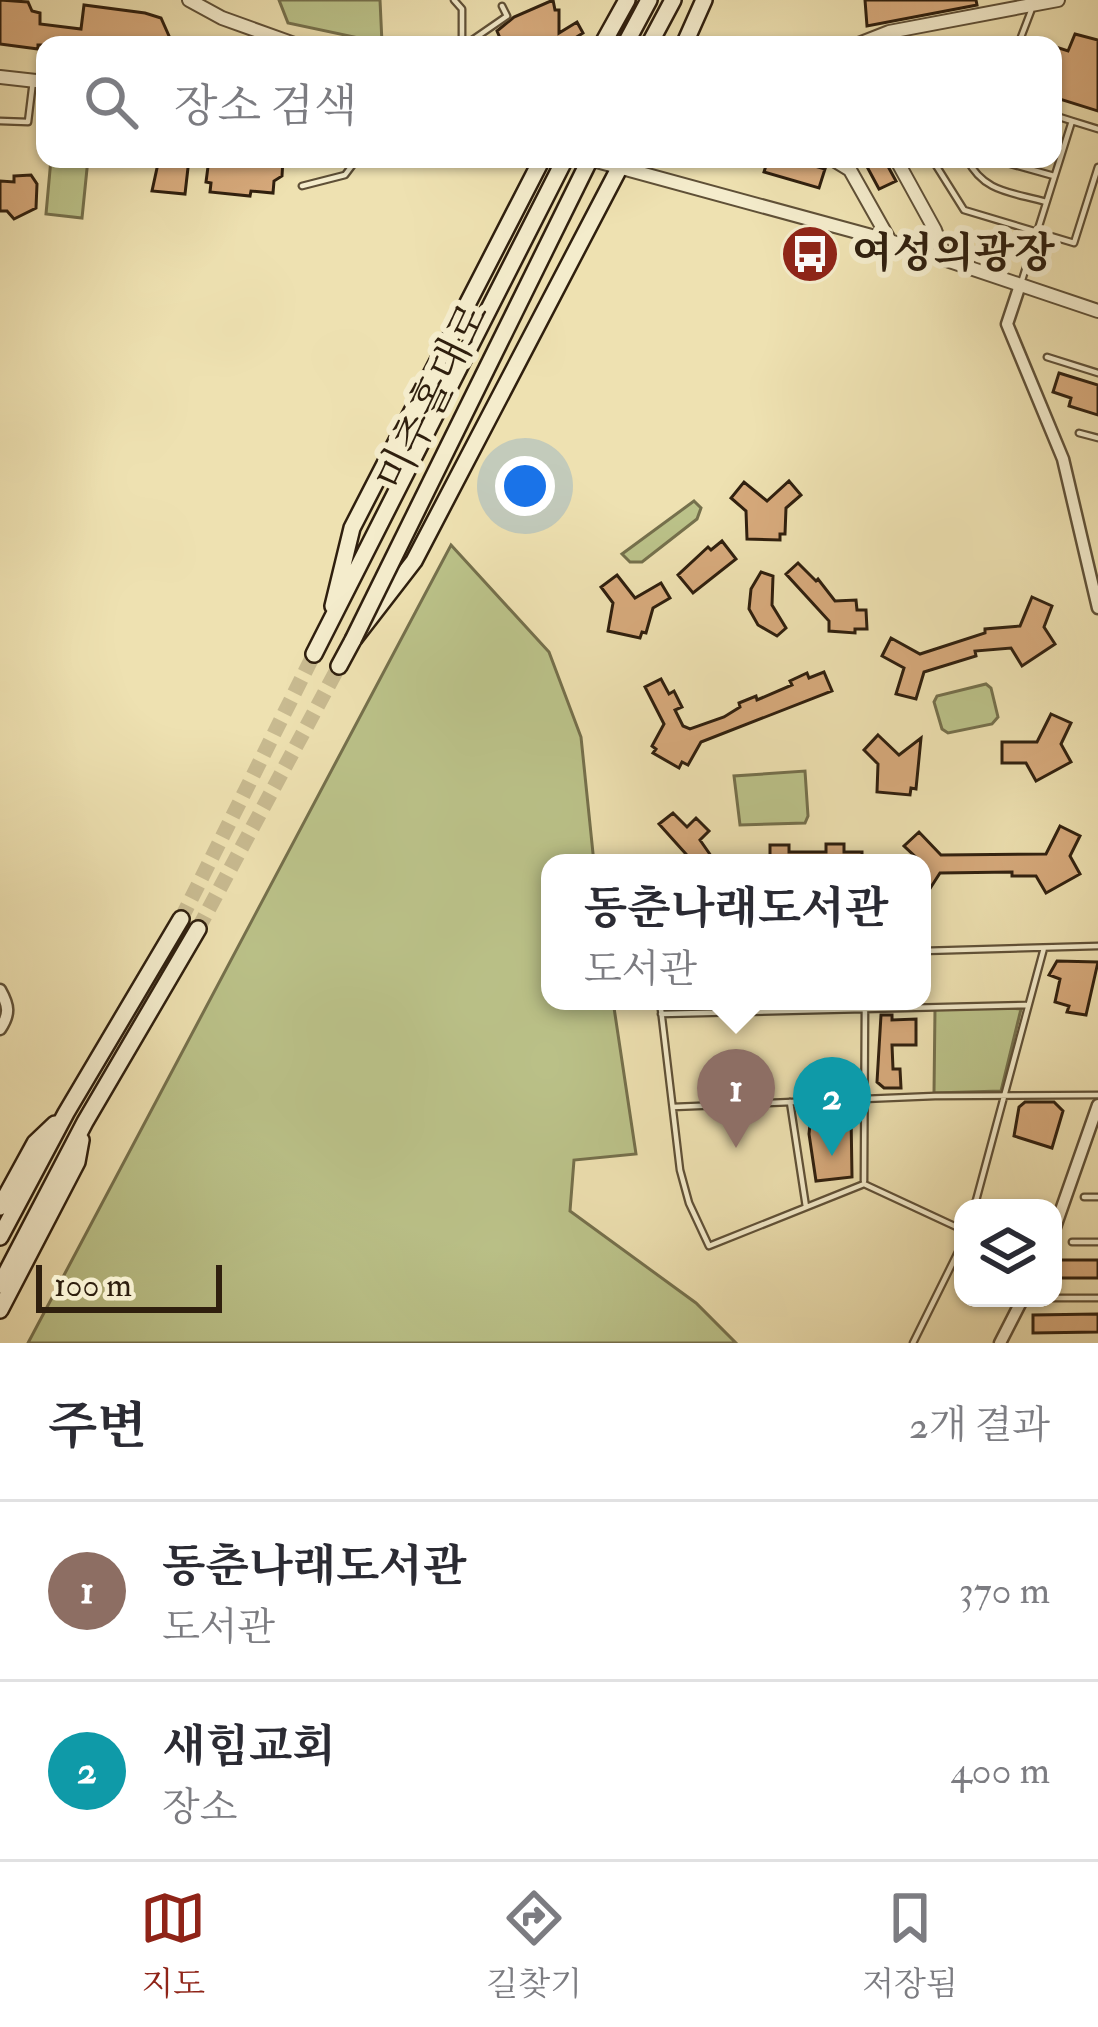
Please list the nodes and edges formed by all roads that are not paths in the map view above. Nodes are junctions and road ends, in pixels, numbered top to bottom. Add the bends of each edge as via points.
1 (189, 0) edge
2 (627, 0) edge
3 (649, 0) edge
4 (673, 0) edge
5 (704, 0) edge
6 (1058, 0) edge
7 (456, 1) edge
8 (1033, 2) edge
9 (502, 6) dead end
10 (272, 36) edge
11 (464, 36) edge
12 (477, 36) edge
13 (607, 36) edge
14 (630, 36) edge
15 (654, 36) edge
16 (688, 36) edge
17 (879, 36) edge
18 (1021, 36) edge
19 (0, 77) edge
20 (36, 82) edge
21 (36, 93) edge
22 (1062, 118) edge
23 (0, 121) edge
24 (1072, 121) junction
25 (1098, 129) edge
26 (1063, 148) joint
27 (1062, 151) edge
28 (1098, 167) edge
29 (350, 168) edge
30 (537, 168) edge
31 (561, 168) edge
32 (586, 168) edge
33 (619, 168) edge
34 (639, 168) edge
35 (847, 168) edge
36 (901, 168) edge
37 (938, 168) edge
38 (971, 168) edge
39 (1025, 168) edge
40 (1057, 168) edge
41 (1054, 176) junction
42 (302, 186) dead end
43 (1046, 202) junction
44 (1037, 232) junction
45 (890, 241) junction
46 (946, 260) junction
47 (1020, 285) junction
48 (1098, 311) edge
49 (1047, 357) dead end
50 (1098, 373) edge
51 (1079, 433) dead end
52 (1098, 438) edge
53 (1098, 608) edge
54 (327, 630) junction
55 (353, 640) junction
56 (314, 654) tunnel mouth
57 (339, 666) tunnel mouth
58 (181, 919) tunnel mouth
59 (198, 929) tunnel mouth
60 (1098, 946) edge
61 (1044, 948) junction
62 (931, 951) edge
63 (0, 990) edge
64 (931, 1005) edge
65 (1026, 1005) junction
66 (662, 1010) edge
67 (738, 1010) edge
68 (865, 1010) edge
69 (662, 1013) junction
70 (0, 1029) edge
71 (1003, 1094) junction
72 (1098, 1095) edge
73 (864, 1098) junction
74 (790, 1102) junction
75 (1098, 1105) edge
76 (673, 1107) junction
77 (66, 1113) junction
78 (85, 1122) junction
79 (864, 1184) junction
80 (1084, 1198) dead end
81 (1098, 1198) edge
82 (976, 1199) edge
83 (0, 1207) edge
84 (1062, 1207) edge
85 (806, 1208) junction
86 (954, 1226) edge
87 (0, 1237) edge
88 (1072, 1242) dead end
89 (1098, 1242) edge
90 (954, 1260) edge
91 (0, 1285) edge
92 (1062, 1298) edge
93 (1098, 1298) edge
94 (1018, 1307) edge
95 (0, 1310) edge
96 (913, 1343) edge
97 (1000, 1343) edge

1 - 10 street
2 - 13 main road
3 - 14 main road
4 - 15 main road
5 - 16 main road
6 - 8 street
7 - 11 lane
8 - 17 street
8 - 18 lane
9 - 12 lane via 507,16
19 - 20 street
21 - 23 lane via 28,122
22 - 24 lane
24 - 25 lane
24 - 26 lane
26 - 27 lane
28 - 44 lane via 1073,243
29 - 42 lane
30 - 54 main road via 352,528
31 - 54 main road, 미추홀대로
32 - 55 main road, 미추홀대로, bridge
33 - 55 main road via 414,561
34 - 45 street
35 - 45 street
36 - 46 street
37 - 44 lane via 964,210
38 - 43 lane via 986,184
39 - 41 lane
40 - 41 lane
41 - 43 lane
43 - 44 lane
44 - 47 lane
45 - 46 street
46 - 47 street
47 - 48 street
47 - 53 street via 1007,324 1063,459
49 - 50 lane
51 - 52 lane
54 - 56 main road, 미추홀대로
55 - 57 main road, 미추홀대로
58 - 77 main road
59 - 78 main road
60 - 61 lane
61 - 62 lane
61 - 65 lane
63 - 70 street via 8,1004
64 - 65 lane
65 - 71 lane
66 - 69 lane
67 - 69 lane
68 - 73 lane
69 - 76 lane
71 - 72 lane
71 - 73 lane
71 - 82 lane
73 - 74 lane
73 - 79 lane
74 - 76 lane
74 - 85 lane
75 - 84 street
76 - 85 lane via 680,1170 709,1246
77 - 83 main road via 34,1143
77 - 87 main road
78 - 91 main road
78 - 95 main road via 77,1162
79 - 85 lane
79 - 86 lane
80 - 81 lane
88 - 89 lane
90 - 96 lane
92 - 93 lane
94 - 97 street

